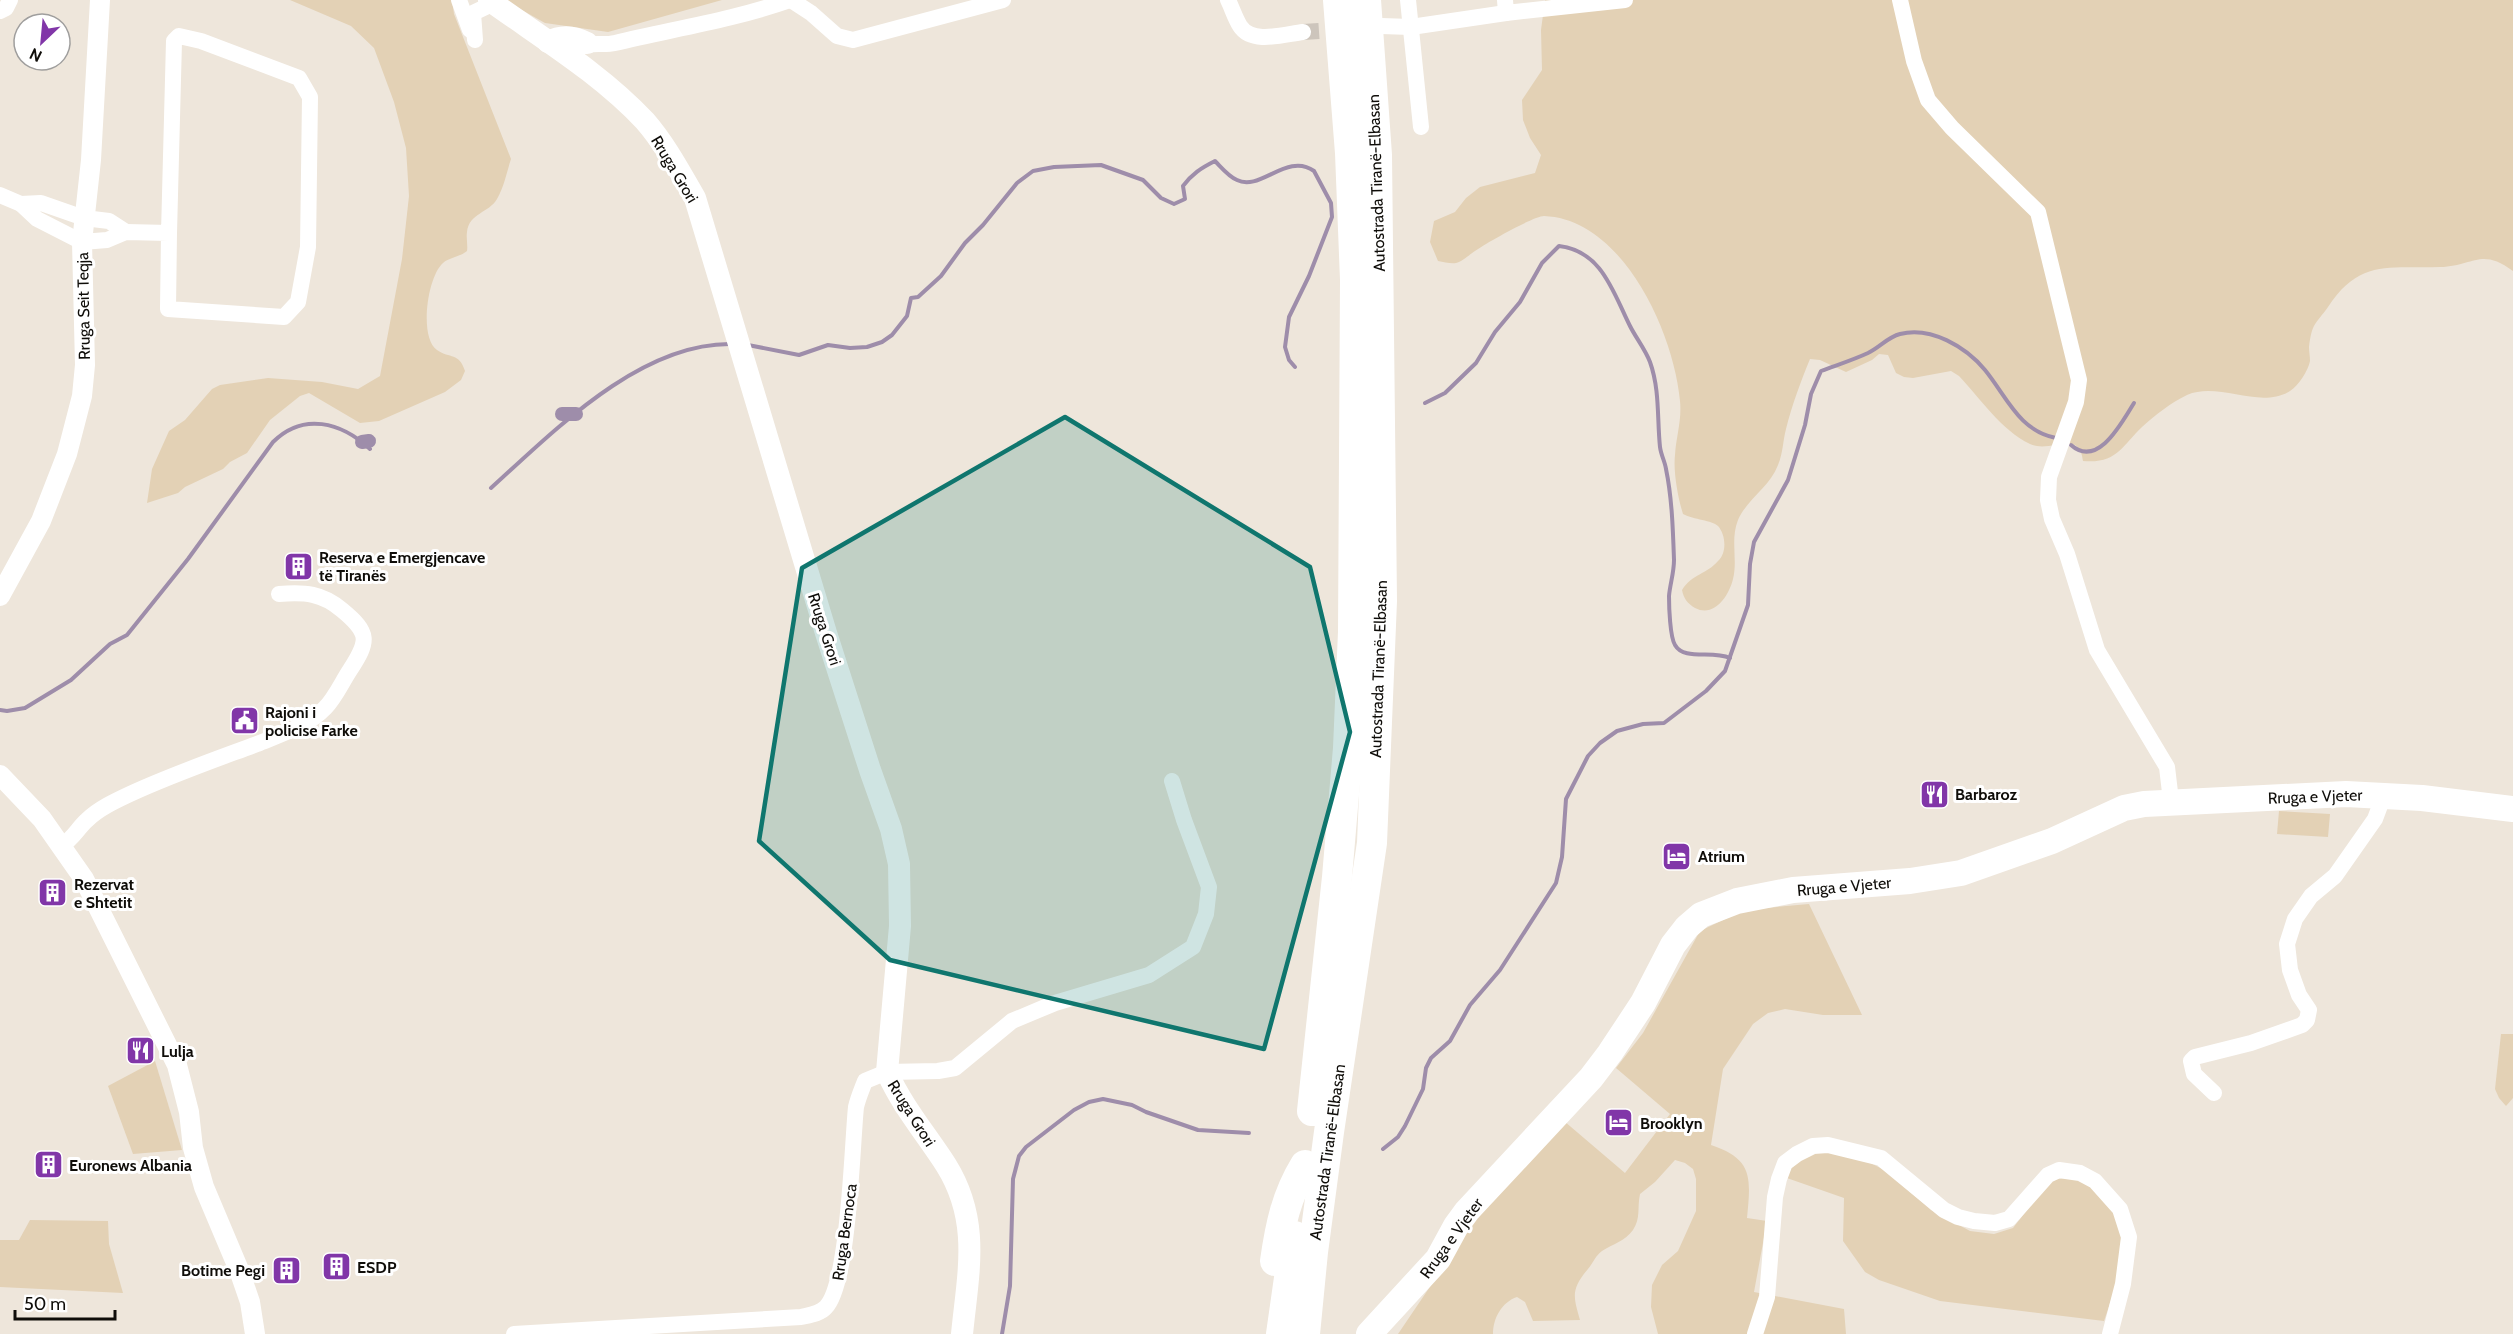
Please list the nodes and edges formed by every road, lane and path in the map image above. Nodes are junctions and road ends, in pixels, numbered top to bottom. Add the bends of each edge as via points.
1 (10, 0) edge
2 (100, 0) edge
3 (459, 0) edge
4 (791, 0) edge
5 (1003, 0) edge
6 (1228, 0) edge
7 (1338, 0) edge
8 (1366, 0) edge
9 (1408, 0) edge
10 (1625, 0) edge
11 (1900, 0) edge
12 (482, 4) edge
13 (1506, 7) edge
14 (0, 11) edge
15 (1381, 26) dead end
16 (1411, 27) junction
17 (1303, 32) tunnel mouth
18 (587, 54) junction
19 (1421, 127) dead end
20 (0, 195) edge
21 (21, 204) junction
22 (84, 218) junction
23 (126, 232) junction
24 (169, 233) junction
25 (82, 242) junction
26 (279, 594) dead end
27 (0, 596) edge
28 (0, 775) edge
29 (1172, 781) dead end
30 (2384, 795) junction
31 (2171, 801) junction
32 (2513, 809) edge
33 (62, 845) junction
34 (887, 1072) junction
35 (2214, 1093) dead end
36 (1305, 1165) junction
37 (255, 1334) edge
38 (514, 1334) edge
39 (962, 1334) edge
40 (1263, 1334) edge
41 (1281, 1334) edge
42 (1305, 1334) edge
43 (1370, 1334) edge
44 (1755, 1334) edge
45 (2110, 1334) edge

1 - 14 street
2 - 22 street, Rruga Seit Teqja
3 - 12 street via 475,40
4 - 5 street via 837,36 853,40
4 - 18 street
6 - 17 street via 1242,28 1250,34
7 - 36 highway, Autostrada Tiranë-Elbasan via 1350,153 1354,280 1353,632 1337,877
8 - 42 highway, Autostrada Tiranë-Elbasan via 1377,155 1382,601 1372,843 1324,1165
9 - 16 street
10 - 13 street
11 - 31 street via 1928,100 2038,212 2079,380 2076,402 2049,477 2052,519 2097,650 2167,767
12 - 18 main road, Rruga Grori via 548,42
13 - 16 street
15 - 16 street
16 - 19 street
18 - 34 main road, Rruga Grori via 603,81 646,122 695,198 826,633 891,829 897,856 900,926
20 - 21 street
21 - 22 street via 41,203
21 - 25 street via 37,219
22 - 23 street via 110,221
22 - 25 street, Rruga Seit Teqja
23 - 24 street
23 - 25 street via 107,240
24 - 24 street via 174,41 179,36 201,41 299,78 310,96 308,247 298,302 284,317 168,309
25 - 27 street, Rruga Seit Teqja via 82,396 67,454 45,512
26 - 33 street via 301,592 326,597 363,632 366,641 361,653 326,708 283,733 96,812 72,840
28 - 33 street
29 - 34 street via 1209,887 1206,914 1193,946 1149,975 1055,1003 1012,1021 955,1068
30 - 31 main road, Rruga e Vjeter
30 - 32 main road, Rruga e Vjeter
30 - 35 street via 2375,819 2335,876 2311,896 2295,920 2287,944 2290,970 2309,1010 2307,1020 2251,1043 2195,1057 2191,1061 2194,1074
31 - 43 main road, Rruga e Vjeter via 2124,808 2052,841 1960,873 1792,890 1737,901 1701,915 1673,945 1643,1003 1591,1078 1467,1211 1438,1259
33 - 37 street via 84,879 177,1065 204,1187 246,1291
34 - 38 street, Rruga Bernoca via 866,1081 857,1104 839,1278 828,1306 801,1317
34 - 39 main road, Rruga Grori via 896,1093 947,1167 963,1207 971,1252
36 - 40 highway via 1294,1183 1282,1219
36 - 41 highway, Autostrada Tiranë-Elbasan
44 - 45 street via 1767,1297 1775,1197 1785,1163 1813,1146 1828,1145 1881,1158 1944,1210 1974,1221 1995,1223 2009,1219 2048,1175 2058,1170 2080,1173 2095,1181 2120,1209 2129,1237 2123,1284

